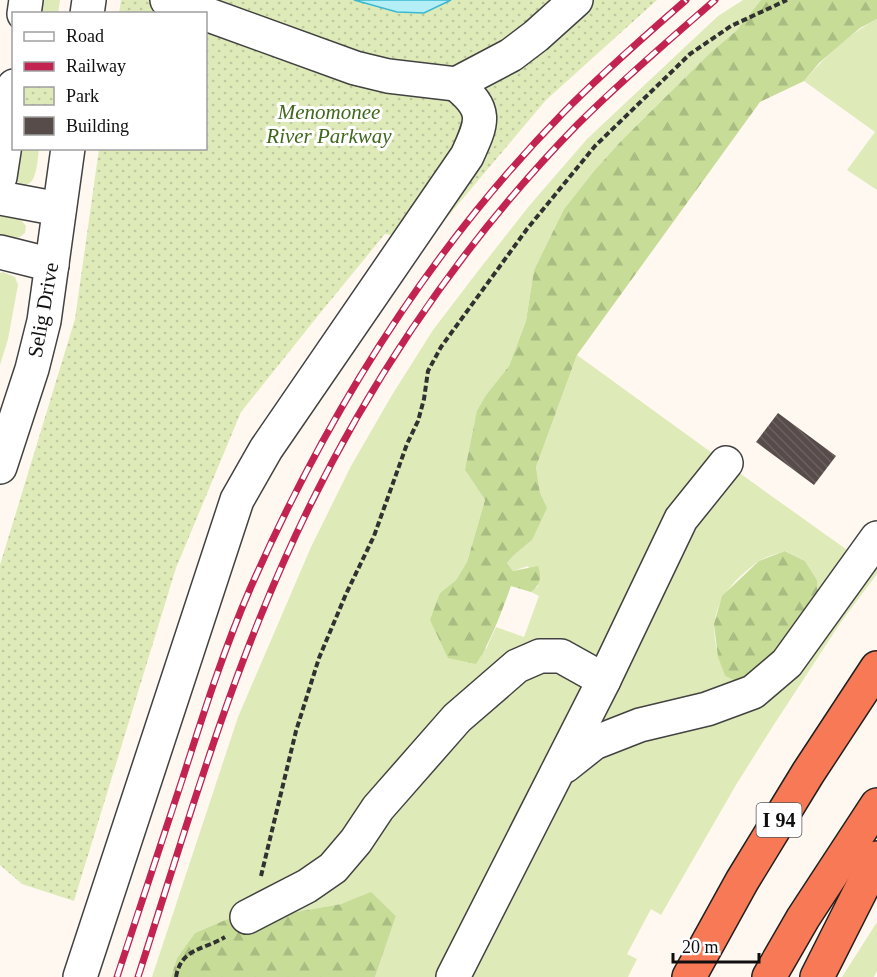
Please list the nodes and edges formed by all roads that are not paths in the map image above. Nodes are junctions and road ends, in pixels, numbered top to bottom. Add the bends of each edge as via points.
1 (167, 0) edge
2 (576, 0) edge
3 (199, 12) edge
4 (207, 15) edge
5 (456, 84) junction
6 (12, 99) edge
7 (68, 150) edge
8 (0, 177) edge
9 (0, 198) edge
10 (60, 209) junction
11 (0, 252) edge
12 (51, 265) junction
13 (726, 463) dead end
14 (0, 467) edge
15 (877, 538) edge
16 (877, 668) edge
17 (604, 680) junction
18 (558, 771) junction
19 (877, 805) edge
20 (877, 858) edge
21 (247, 917) road end
22 (80, 977) edge
23 (453, 977) edge
24 (689, 977) edge
25 (769, 977) edge
26 (817, 977) edge

1 - 3 street
2 - 5 street via 511,55
4 - 5 street via 355,68
5 - 22 street via 472,97 479,110 480,122 467,156 266,449 237,500
6 - 8 street
7 - 10 street, Selig Drive
9 - 10 street
10 - 12 street, Selig Drive
11 - 12 street
12 - 14 street, Selig Drive via 38,344
13 - 17 street via 681,519
15 - 18 street via 787,663 753,692 706,709 639,725 594,743
16 - 24 highway, I 94 via 808,773
17 - 18 street
17 - 21 street via 561,656 540,656 517,666 457,718 378,808 333,868
18 - 23 street
19 - 25 highway
20 - 26 highway

